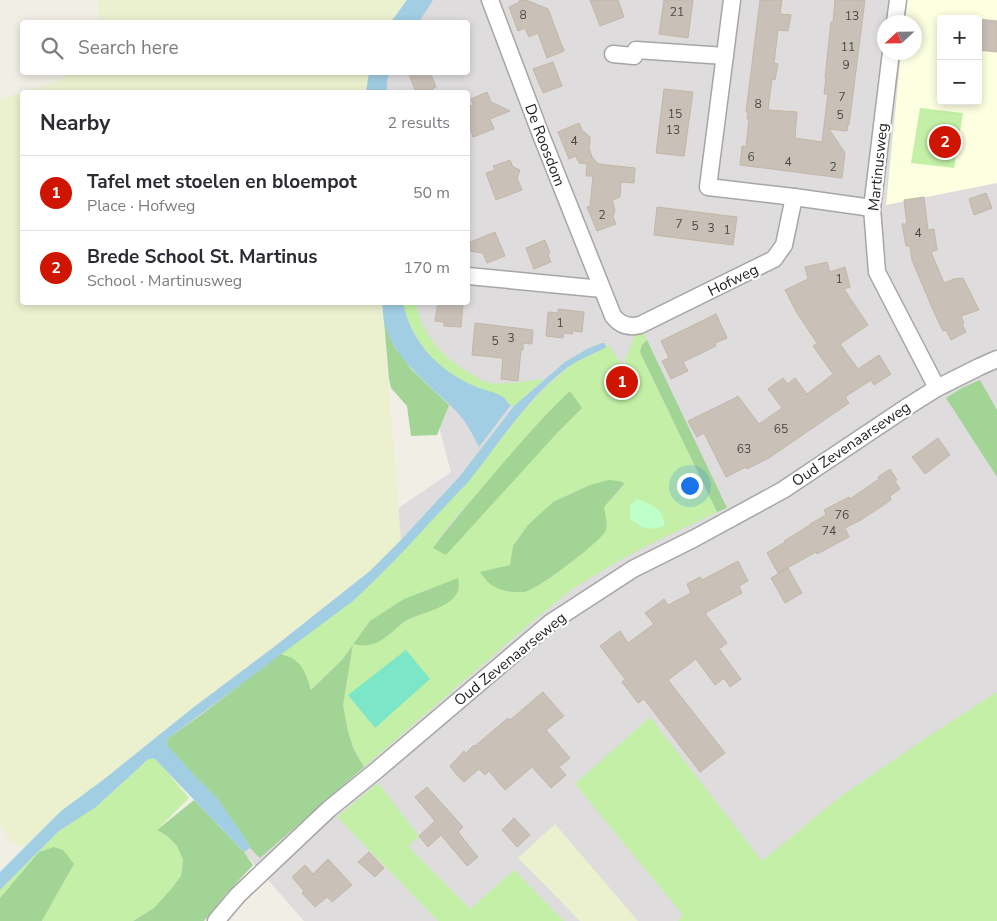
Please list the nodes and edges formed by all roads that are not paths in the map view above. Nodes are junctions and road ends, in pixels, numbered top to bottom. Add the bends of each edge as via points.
1 (490, 0) edge
2 (732, 0) edge
3 (898, 0) edge
4 (896, 15) edge
5 (613, 54) dead end
6 (725, 56) junction
7 (890, 60) edge
8 (794, 197) junction
9 (872, 208) junction
10 (470, 276) edge
11 (602, 289) junction
12 (632, 327) joint
13 (997, 359) edge
14 (937, 388) junction
15 (216, 921) edge

1 - 11 street, De Roosdom
2 - 6 street
3 - 4 street
5 - 6 street via 634,56 636,50
6 - 8 street via 708,187
7 - 9 street, Martinusweg
8 - 9 street
8 - 12 street, Hofweg via 784,245 774,259 640,326
9 - 14 street, Martinusweg via 877,272
10 - 11 street
11 - 12 street, De Roosdom via 613,316
13 - 14 street, Oud Zevenaarseweg
14 - 15 street, Oud Zevenaarseweg via 783,490 633,569 550,623 329,809 238,895

